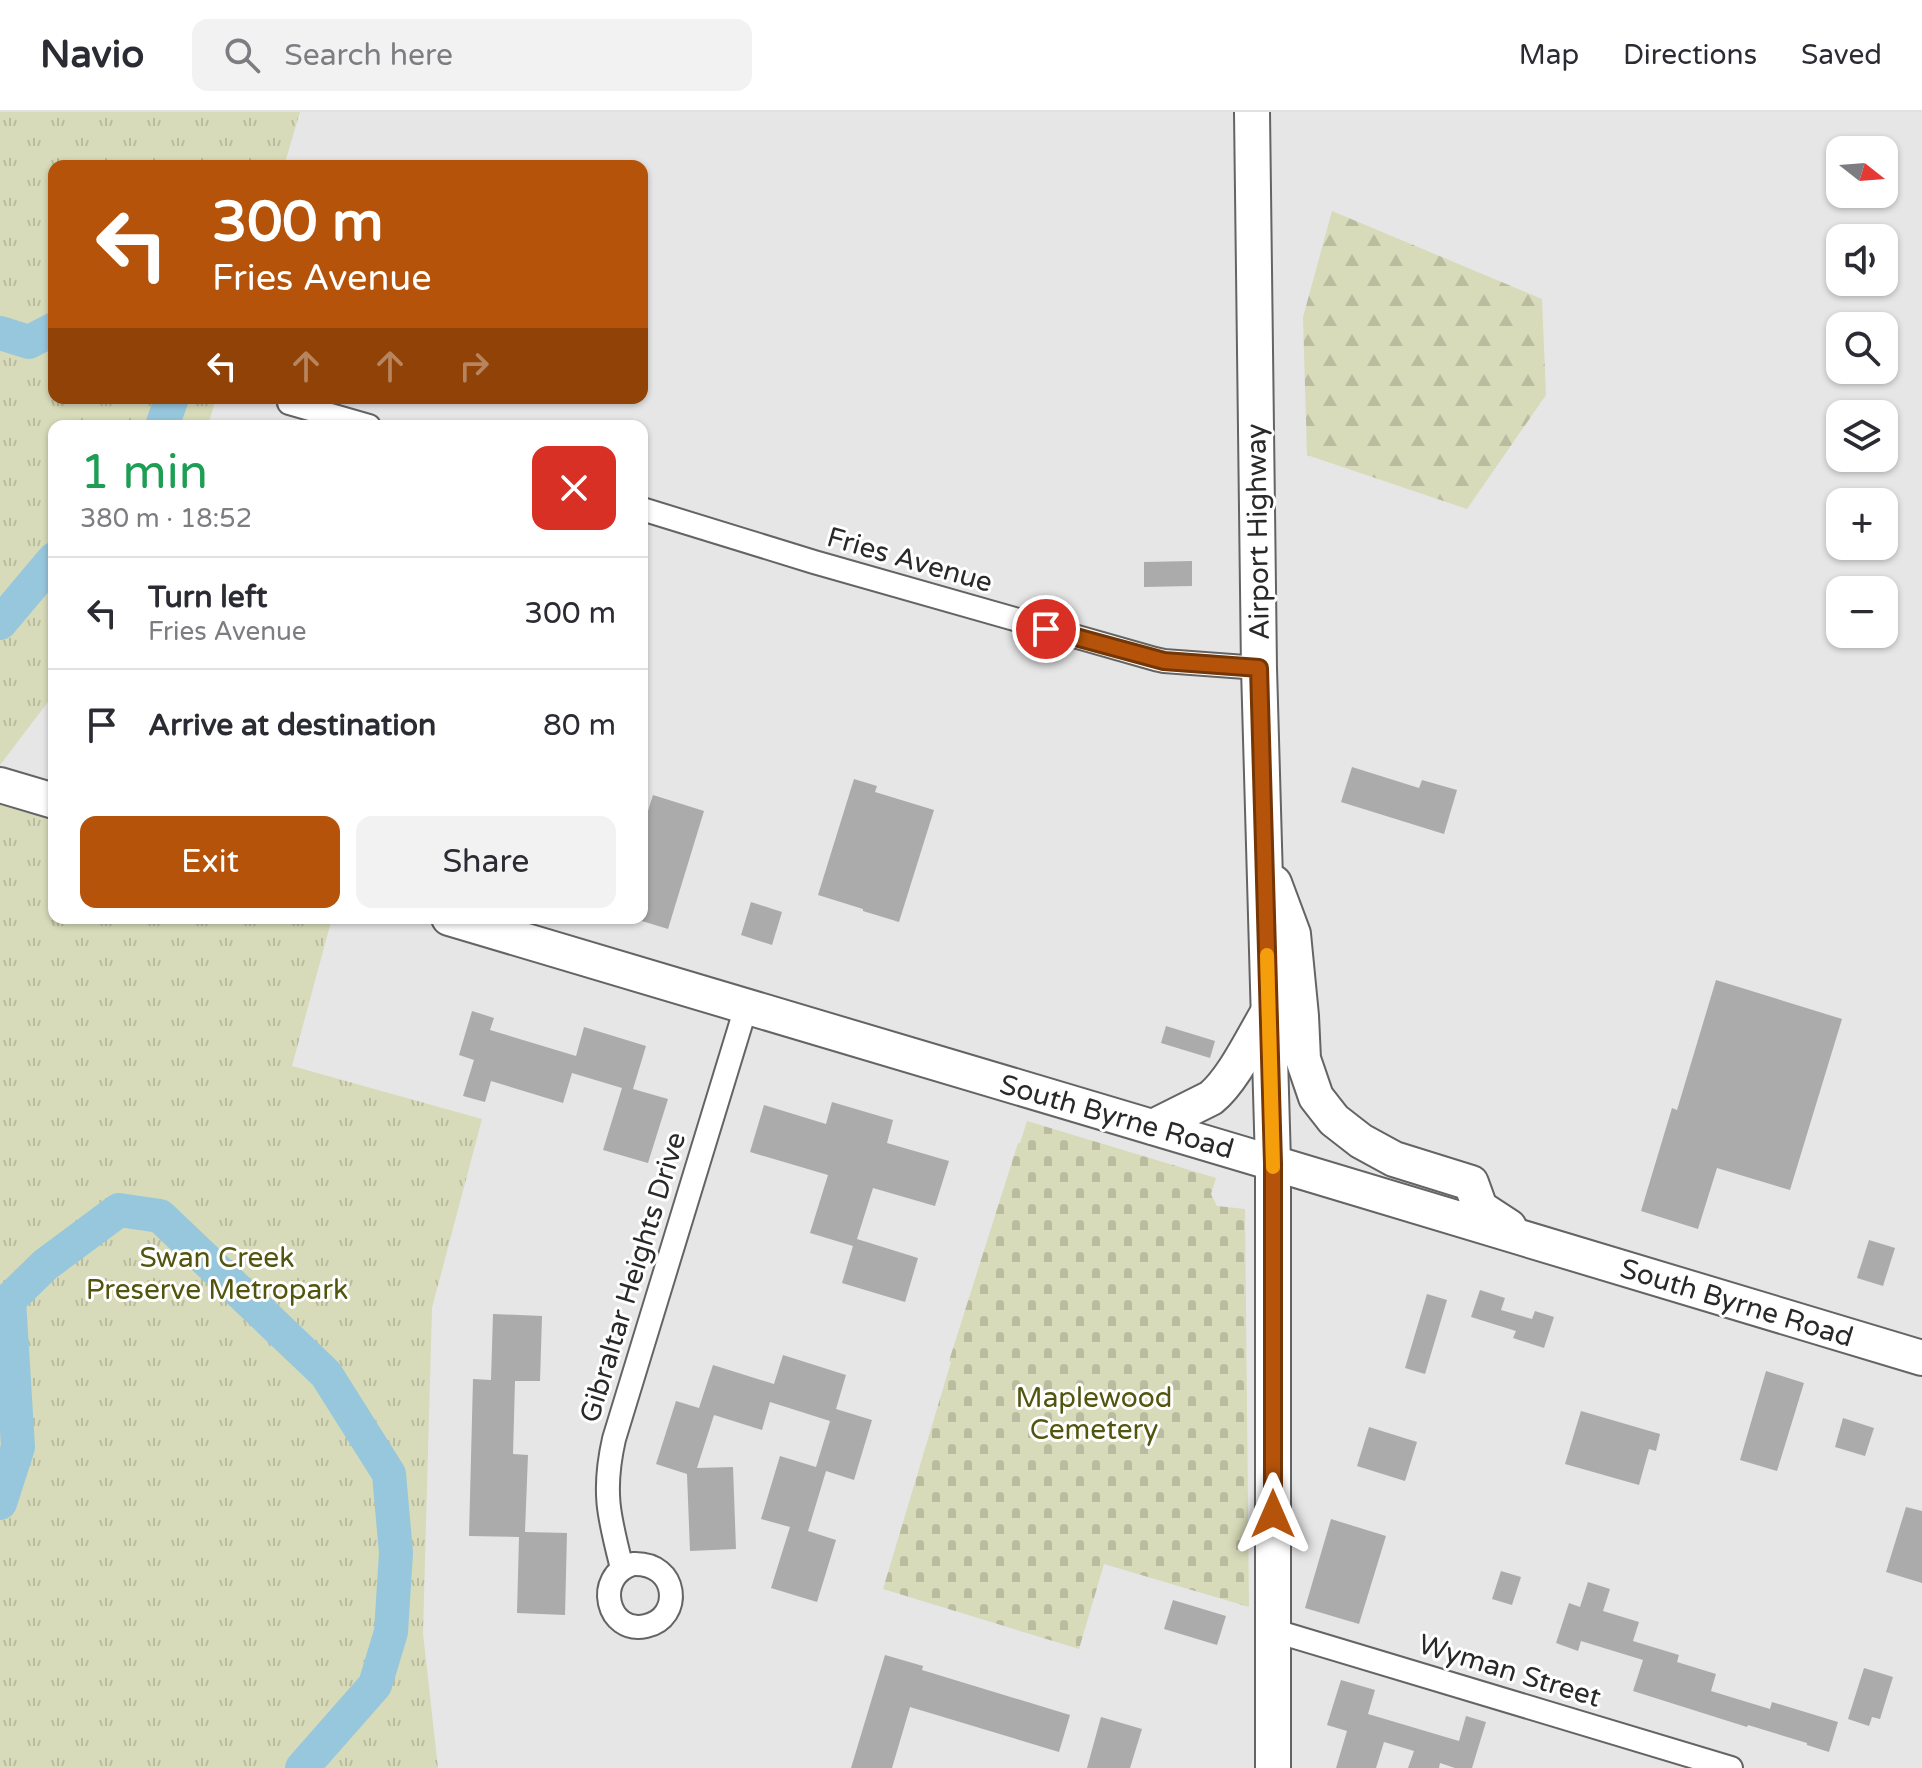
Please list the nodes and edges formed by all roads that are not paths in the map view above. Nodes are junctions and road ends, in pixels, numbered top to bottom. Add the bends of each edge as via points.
1 (1252, 112) edge
2 (292, 404) edge
3 (348, 420) edge
4 (648, 511) edge
5 (1259, 668) junction
6 (0, 785) edge
7 (48, 799) edge
8 (1264, 854) junction
9 (469, 924) edge
10 (746, 1007) junction
11 (1269, 1011) junction
12 (1153, 1127) junction
13 (1273, 1163) junction
14 (1526, 1239) junction
15 (1922, 1358) edge
16 (622, 1568) dead end
17 (1272, 1630) junction
18 (1273, 1768) edge
19 (1731, 1768) edge

1 - 5 main road, Airport Highway
2 - 3 street
4 - 5 street, Fries Avenue via 1164,661
5 - 8 main road, Airport Highway
6 - 7 main road
8 - 11 main road, Airport Highway
8 - 14 main road via 1293,934 1303,1059 1316,1097 1361,1141 1394,1159 1471,1183 1480,1208
9 - 10 main road, South Byrne Road
10 - 12 main road, South Byrne Road
10 - 16 street, Gibraltar Heights Drive via 607,1469 607,1500
11 - 12 main road via 1218,1093
11 - 13 main road, Airport Highway
12 - 13 main road, South Byrne Road
13 - 14 main road, South Byrne Road
13 - 17 main road, Airport Highway
14 - 15 main road, South Byrne Road
17 - 18 main road, Airport Highway
17 - 19 street, Wyman Street

